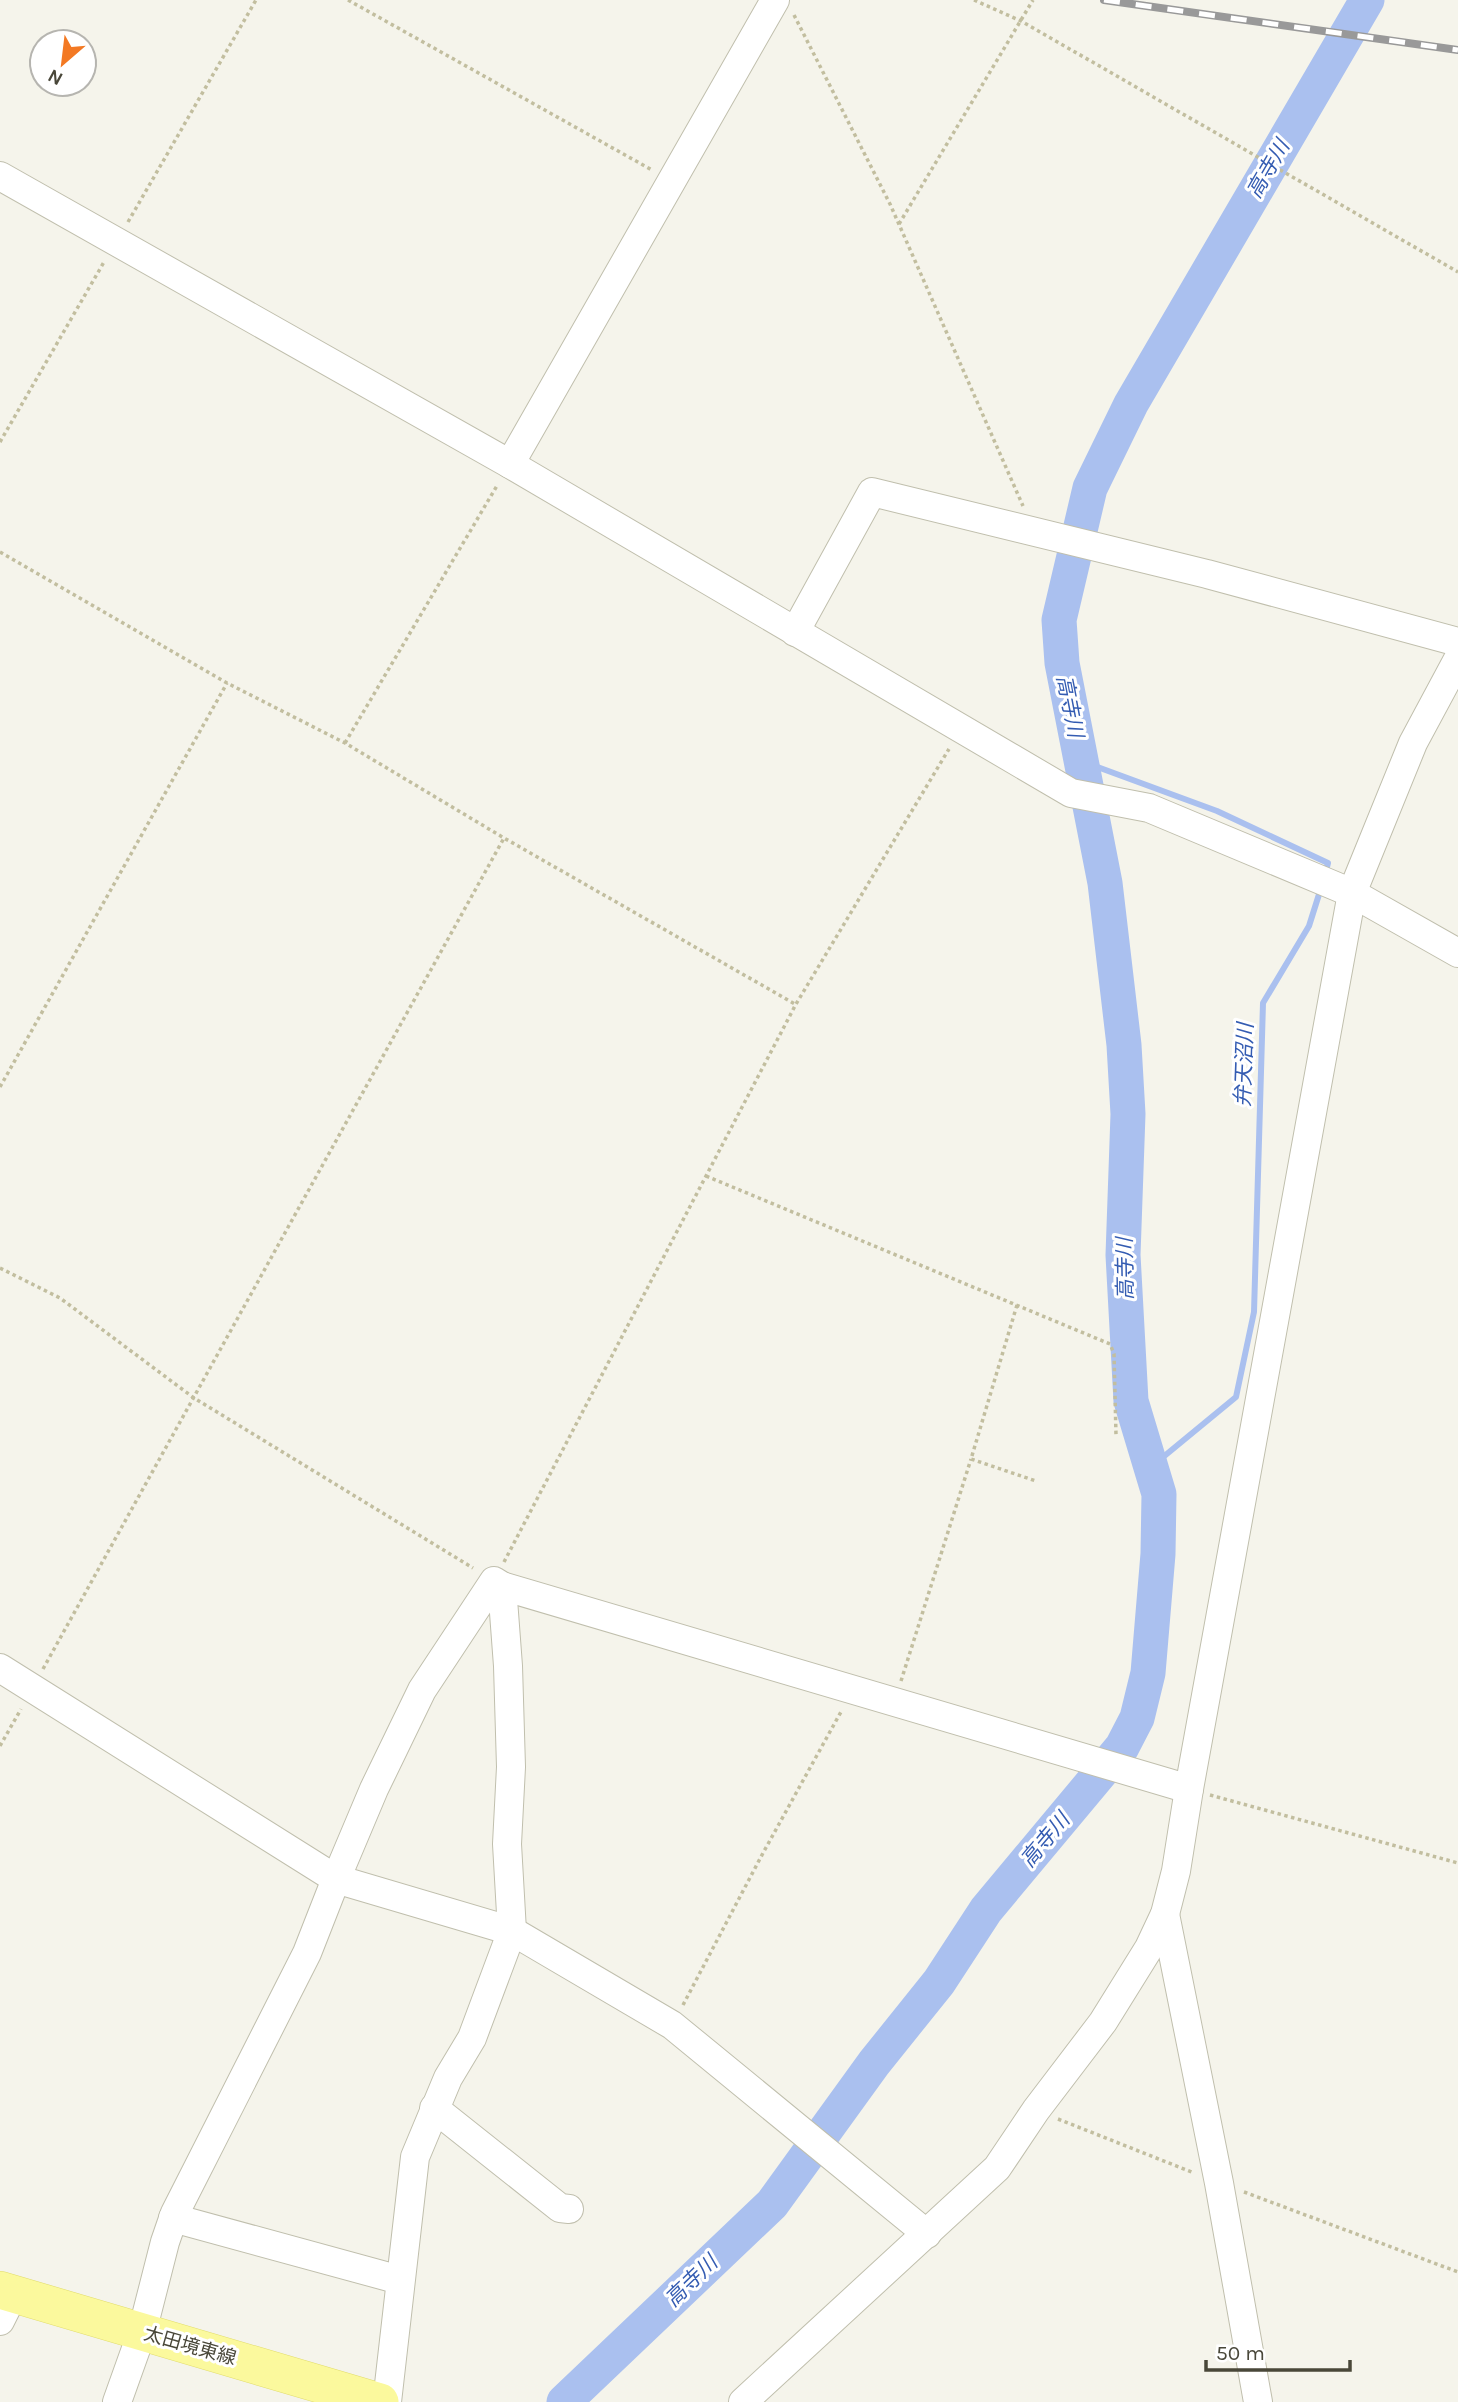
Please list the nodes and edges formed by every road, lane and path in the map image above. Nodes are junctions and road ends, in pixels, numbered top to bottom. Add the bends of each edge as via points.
1 (348, 0) edge
2 (974, 0) edge
3 (1033, 0) edge
4 (783, 6) edge
5 (1021, 21) junction
6 (0, 176) edge
7 (671, 181) junction
8 (899, 224) junction
9 (1458, 272) edge
10 (510, 464) junction
11 (1034, 530) junction
12 (0, 552) edge
13 (795, 632) junction
14 (1458, 642) edge
15 (1458, 659) edge
16 (227, 683) junction
17 (961, 728) junction
18 (345, 743) junction
19 (504, 838) junction
20 (1352, 892) junction
21 (1458, 953) edge
22 (796, 1004) junction
23 (0, 1087) edge
24 (706, 1176) junction
25 (0, 1268) edge
26 (1017, 1305) junction
27 (194, 1398) junction
28 (1116, 1435) dead end
29 (971, 1459) junction
30 (1036, 1481) dead end
31 (498, 1584) junction
32 (0, 1668) edge
33 (33, 1688) junction
34 (853, 1690) junction
35 (894, 1702) junction
36 (0, 1746) edge
37 (1189, 1789) junction
38 (1458, 1863) edge
39 (335, 1879) junction
40 (1165, 1914) junction
41 (512, 1931) junction
42 (672, 2025) junction
43 (435, 2108) junction
44 (1036, 2110) junction
45 (1219, 2183) junction
46 (569, 2209) dead end
47 (173, 2218) junction
48 (927, 2234) junction
49 (1458, 2272) edge
50 (400, 2280) junction
51 (5, 2301) edge
52 (142, 2332) junction
53 (117, 2402) edge
54 (380, 2402) edge
55 (387, 2402) edge
56 (743, 2402) edge
57 (1258, 2402) edge

1 - 7 path
2 - 5 path
3 - 5 path
4 - 7 street
4 - 8 path
5 - 8 path
5 - 9 path
6 - 10 street
7 - 10 street
8 - 11 path
10 - 13 street
10 - 18 path
11 - 13 street via 872,492
11 - 14 street
12 - 16 path
13 - 17 street
15 - 20 street via 1413,743
16 - 18 path
16 - 23 path
17 - 20 street via 1071,793 1149,808
17 - 22 path
18 - 19 path
19 - 22 path
19 - 27 path
20 - 21 street
20 - 37 street
22 - 24 path
24 - 26 path
24 - 31 path
25 - 27 path via 60,1298
26 - 28 path via 1110,1344
26 - 29 path
27 - 31 path
27 - 33 path
29 - 30 path
29 - 35 path
31 - 34 street
31 - 39 street via 422,1690
31 - 41 street via 508,1666 511,1766 507,1844
32 - 33 street
33 - 36 path
33 - 39 street
34 - 35 street
34 - 42 path
35 - 37 street
37 - 38 path
37 - 40 street
39 - 41 street
39 - 47 street via 307,1953
40 - 44 street via 1103,2022
40 - 45 street
41 - 42 street
41 - 43 street via 471,2038
42 - 48 street
43 - 46 street via 560,2208
43 - 50 street via 415,2157
44 - 45 path
44 - 48 street via 997,2168
45 - 49 path
45 - 57 street
47 - 50 street
47 - 52 street
48 - 56 street
50 - 55 street
51 - 52 main road, 太田境東線
52 - 53 street
52 - 54 main road, 太田境東線

